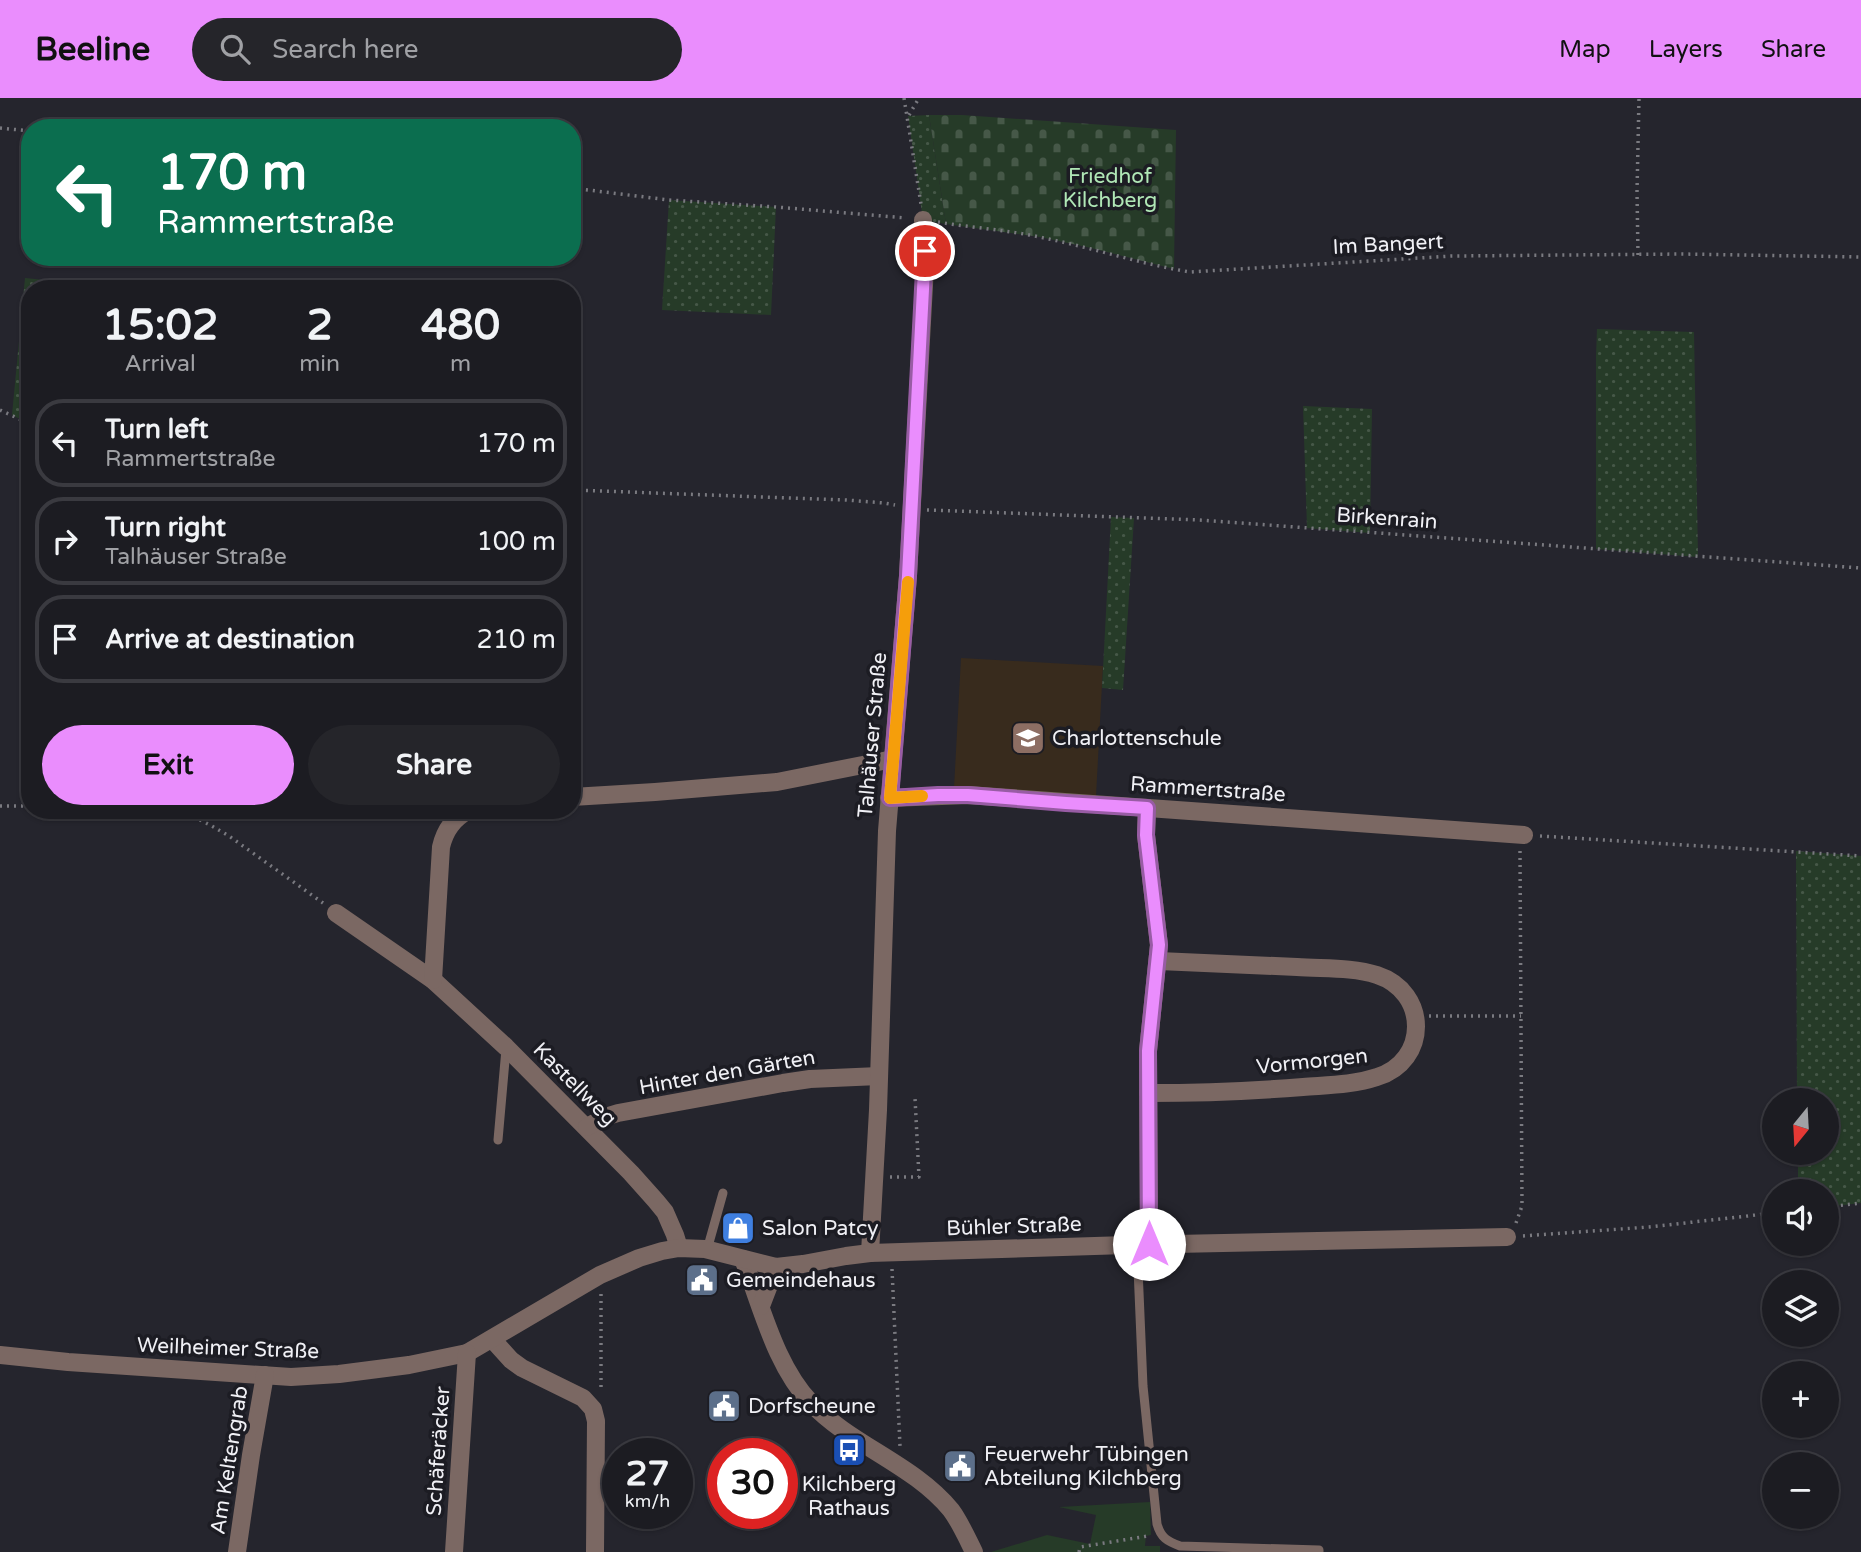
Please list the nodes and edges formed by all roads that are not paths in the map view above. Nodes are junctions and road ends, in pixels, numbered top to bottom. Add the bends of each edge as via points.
1 (923, 220) road end
2 (893, 759) junction
3 (581, 796) edge
4 (890, 798) junction
5 (1147, 808) junction
6 (457, 819) edge
7 (1522, 835) road end
8 (336, 913) road end
9 (1159, 961) junction
10 (433, 980) junction
11 (506, 1047) junction
12 (879, 1076) junction
13 (1148, 1093) junction
14 (587, 1127) junction
15 (498, 1140) dead end
16 (723, 1193) dead end
17 (1507, 1237) road end
18 (1143, 1244) junction
19 (679, 1248) junction
20 (708, 1250) junction
21 (870, 1253) junction
22 (743, 1259) junction
23 (776, 1267) junction
24 (761, 1306) junction
25 (492, 1339) junction
26 (467, 1353) junction
27 (0, 1355) edge
28 (265, 1375) junction
29 (237, 1552) edge
30 (454, 1552) edge
31 (595, 1552) edge
32 (974, 1552) edge
33 (1319, 1552) edge

1 - 2 street, Talhäuser Straße via 925,267 908,576
2 - 3 street via 795,780
2 - 4 street, Talhäuser Straße
4 - 5 street, Rammertstraße via 960,795
4 - 12 street, Talhäuser Straße
5 - 7 street, Rammertstraße
5 - 9 street
6 - 10 street via 441,847
8 - 10 street, Kastellweg
9 - 13 street
9 - 13 street, Vormorgen via 1337,969 1375,975 1407,995 1415,1016 1415,1040 1404,1060 1378,1077 1276,1089
10 - 11 street, Kastellweg
11 - 14 street, Kastellweg
11 - 15 lane
12 - 14 street, Hinter den Gärten via 749,1088 618,1113
12 - 21 street, Talhäuser Straße
13 - 18 street
14 - 19 street, Kastellweg via 665,1212
16 - 20 lane
17 - 18 street, Bühler Straße
18 - 21 street, Bühler Straße
18 - 33 lane via 1145,1408 1160,1534 1180,1546
19 - 20 street
19 - 25 street, Weilheimer Straße via 600,1275
20 - 22 street
21 - 23 street, Bühler Straße
22 - 23 street
22 - 24 street
23 - 24 street
24 - 32 street via 774,1344 811,1403 931,1489 951,1511
25 - 26 street, Weilheimer Straße
25 - 31 street via 522,1368 583,1398 593,1409
26 - 28 street, Weilheimer Straße via 339,1374
26 - 30 street, Schäferäcker
27 - 28 street, Weilheimer Straße
28 - 29 street, Am Keltengrab

